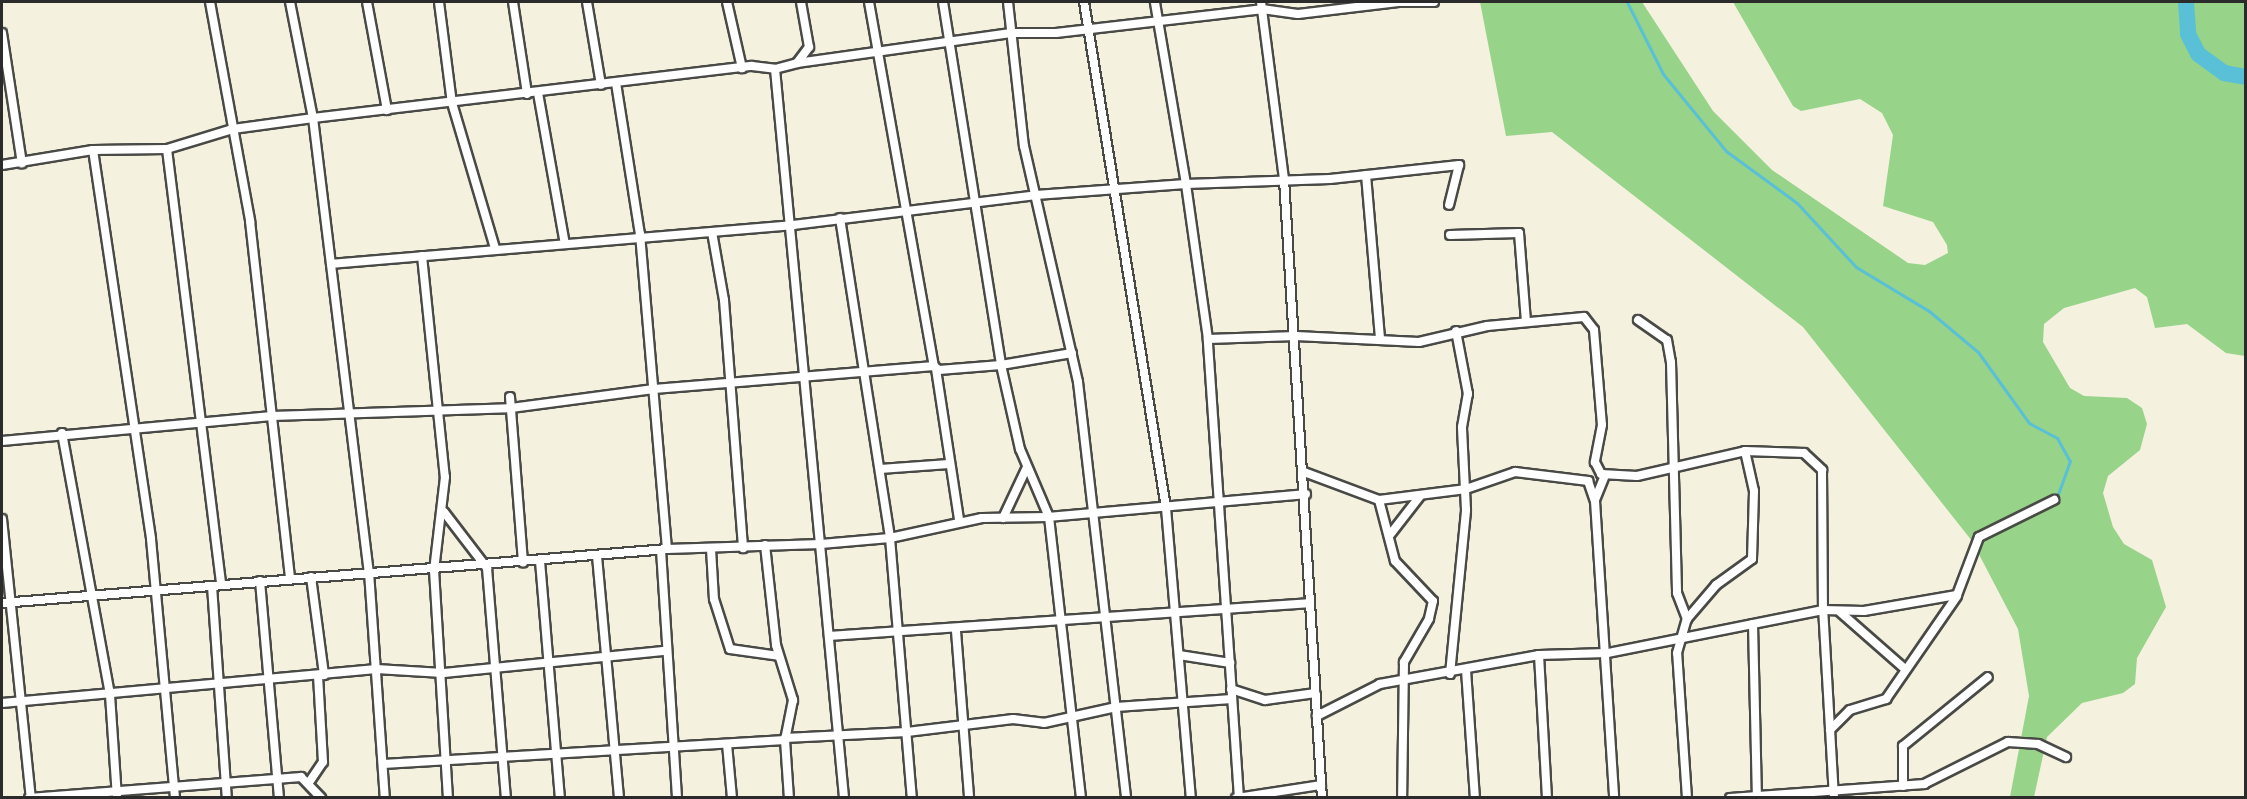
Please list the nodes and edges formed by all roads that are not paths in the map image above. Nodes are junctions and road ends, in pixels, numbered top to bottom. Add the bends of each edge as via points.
1 (210, 2) edge
2 (290, 2) edge
3 (367, 2) edge
4 (439, 2) edge
5 (513, 2) edge
6 (587, 2) edge
7 (727, 2) edge
8 (801, 2) edge
9 (869, 2) edge
10 (943, 2) edge
11 (1008, 2) edge
12 (1084, 2) edge
13 (1155, 2) edge
14 (1399, 2) edge
15 (1434, 2) edge
16 (1262, 5) edge
17 (1158, 21) junction
18 (1089, 28) junction
19 (2, 33) edge
20 (1011, 33) junction
21 (949, 42) junction
22 (878, 52) junction
23 (797, 63) junction
24 (742, 68) junction
25 (775, 69) junction
26 (616, 83) junction
27 (602, 85) junction
28 (538, 93) junction
29 (527, 94) junction
30 (452, 103) junction
31 (387, 111) junction
32 (313, 118) junction
33 (233, 129) junction
34 (168, 149) junction
35 (93, 150) junction
36 (22, 163) junction
37 (2, 165) edge
38 (1366, 175) junction
39 (1284, 179) junction
40 (1186, 184) junction
41 (1114, 190) junction
42 (1036, 195) junction
43 (976, 204) junction
44 (1449, 205) dead end
45 (908, 211) junction
46 (840, 218) junction
47 (793, 225) junction
48 (712, 232) junction
49 (640, 234) junction
50 (1450, 236) dead end
51 (565, 244) junction
52 (495, 248) junction
53 (422, 256) junction
54 (331, 264) junction
55 (1638, 320) dead end
56 (1527, 322) junction
57 (1456, 331) junction
58 (1296, 336) junction
59 (1380, 338) junction
60 (1208, 339) junction
61 (1072, 353) junction
62 (1001, 365) junction
63 (935, 368) junction
64 (863, 370) junction
65 (807, 378) junction
66 (727, 383) junction
67 (654, 389) junction
68 (510, 397) dead end
69 (511, 408) junction
70 (440, 410) junction
71 (272, 416) junction
72 (202, 425) junction
73 (132, 429) junction
74 (62, 433) junction
75 (2, 441) edge
76 (1745, 451) junction
77 (949, 464) junction
78 (1676, 466) junction
79 (1027, 467) junction
80 (1597, 468) junction
81 (880, 469) junction
82 (1304, 472) junction
83 (1605, 475) junction
84 (1580, 477) junction
85 (1466, 489) junction
86 (1306, 494) junction
87 (1420, 496) junction
88 (1379, 500) junction
89 (2054, 500) dead end
90 (1595, 501) junction
91 (1220, 502) junction
92 (1166, 507) junction
93 (1095, 510) junction
94 (444, 512) junction
95 (1003, 518) junction
96 (1049, 518) junction
97 (2, 519) edge
98 (959, 520) junction
99 (1389, 536) junction
100 (890, 538) junction
101 (821, 544) junction
102 (765, 545) junction
103 (743, 548) junction
104 (711, 549) junction
105 (664, 550) junction
106 (597, 556) junction
107 (540, 561) junction
108 (523, 562) junction
109 (487, 568) junction
110 (434, 570) junction
111 (369, 572) junction
112 (311, 577) junction
113 (290, 578) junction
114 (260, 581) junction
115 (217, 585) junction
116 (156, 589) junction
117 (94, 595) junction
118 (1957, 596) junction
119 (12, 602) junction
120 (2, 603) edge
121 (1308, 603) junction
122 (1226, 608) junction
123 (1823, 610) junction
124 (1175, 612) junction
125 (1839, 612) junction
126 (1106, 615) junction
127 (1687, 620) junction
128 (1062, 623) junction
129 (1753, 624) junction
130 (956, 632) junction
131 (900, 635) junction
132 (830, 636) junction
133 (1682, 638) junction
134 (664, 651) junction
135 (1608, 653) junction
136 (1179, 655) junction
137 (1539, 655) junction
138 (778, 656) junction
139 (606, 658) junction
140 (1230, 663) junction
141 (550, 664) junction
142 (376, 669) junction
143 (497, 669) junction
144 (1905, 669) junction
145 (1466, 670) junction
146 (443, 673) junction
147 (1450, 674) junction
148 (321, 676) junction
149 (1988, 677) dead end
150 (267, 680) junction
151 (1401, 680) junction
152 (218, 687) junction
153 (1232, 689) junction
154 (164, 691) junction
155 (1316, 693) junction
156 (110, 695) junction
157 (1232, 699) junction
158 (21, 702) junction
159 (2, 703) edge
160 (1183, 704) junction
161 (1116, 707) junction
162 (1317, 716) junction
163 (1070, 717) junction
164 (966, 724) junction
165 (1830, 730) junction
166 (907, 732) junction
167 (838, 736) junction
168 (785, 739) junction
169 (727, 744) junction
170 (614, 749) junction
171 (674, 749) junction
172 (558, 752) junction
173 (504, 757) junction
174 (2066, 757) dead end
175 (382, 764) junction
176 (445, 764) junction
177 (277, 778) junction
178 (225, 781) junction
179 (310, 781) junction
180 (173, 784) junction
181 (1321, 785) junction
182 (1903, 786) junction
183 (117, 794) edge
184 (1834, 794) edge
185 (1757, 796) edge
186 (1238, 797) edge
187 (30, 798) edge
188 (175, 798) edge
189 (227, 798) edge
190 (279, 798) edge
191 (321, 798) edge
192 (385, 798) edge
193 (448, 798) edge
194 (506, 798) edge
195 (560, 798) edge
196 (619, 798) edge
197 (677, 798) edge
198 (732, 798) edge
199 (789, 798) edge
200 (844, 798) edge
201 (912, 798) edge
202 (969, 798) edge
203 (1081, 798) edge
204 (1126, 798) edge
205 (1191, 798) edge
206 (1322, 798) edge
207 (1402, 798) edge
208 (1475, 798) edge
209 (1547, 798) edge
210 (1614, 798) edge
211 (1687, 798) edge
212 (1730, 798) edge

1 - 33 street
2 - 32 street
3 - 31 street
4 - 30 street
5 - 29 street
6 - 27 street
7 - 24 street
8 - 23 street via 808,47
9 - 22 street
10 - 21 street
11 - 20 street
12 - 18 street
13 - 17 street
14 - 15 street
14 - 16 street via 1298,14
16 - 17 street
16 - 39 street
17 - 18 street
17 - 40 street
18 - 20 street
18 - 41 street
19 - 36 street
20 - 21 street
20 - 42 street
21 - 22 street
21 - 43 street
22 - 23 street
22 - 45 street
23 - 25 street
24 - 25 street
24 - 26 street
25 - 47 street
26 - 27 street
26 - 49 street
27 - 28 street
28 - 29 street
28 - 51 street
29 - 30 street
30 - 31 street
30 - 52 street
31 - 32 street
32 - 33 street
32 - 54 street
33 - 34 street
33 - 71 street via 250,221
34 - 35 street
34 - 72 street
35 - 36 street
35 - 73 street
36 - 37 street
38 - 39 street
38 - 44 street via 1460,165
38 - 59 street
39 - 40 street
39 - 58 street
40 - 41 street
40 - 60 street
41 - 42 street
41 - 92 street
42 - 43 street
42 - 61 street
43 - 45 street
43 - 62 street
45 - 46 street
45 - 63 street
46 - 47 street
46 - 64 street
47 - 48 street
47 - 65 street
48 - 49 street
48 - 66 street via 724,300
49 - 51 street
49 - 67 street
50 - 56 street via 1519,233
51 - 52 street
52 - 53 street
53 - 54 street
53 - 70 street
54 - 111 street
55 - 78 street via 1667,340
56 - 57 street
56 - 80 street via 1577,316 1594,330 1602,425
57 - 59 street via 1419,342
57 - 85 street via 1468,394 1462,427
58 - 59 street
58 - 60 street
58 - 82 street
60 - 91 street
61 - 62 street
61 - 93 street
62 - 63 street
62 - 79 street
63 - 64 street
63 - 77 street
64 - 65 street
64 - 81 street
65 - 66 street
65 - 101 street
66 - 67 street
66 - 103 street
67 - 69 street
67 - 105 street
68 - 69 street
69 - 70 street
69 - 108 street
70 - 71 street
70 - 94 street
71 - 72 street
71 - 113 street
72 - 73 street
72 - 115 street
73 - 74 street
73 - 116 street
74 - 75 street
74 - 117 street
76 - 78 street
76 - 123 street via 1804,453 1822,470
76 - 127 street via 1754,491 1752,559 1716,585
77 - 81 street
77 - 98 street
78 - 83 street via 1637,476
78 - 127 street via 1677,593
79 - 95 street
79 - 96 street
80 - 83 street
80 - 84 street
81 - 100 street
82 - 86 street
82 - 88 street
83 - 90 street
84 - 85 street via 1515,472
84 - 90 street via 1593,488
85 - 87 street
85 - 147 street
86 - 91 street
86 - 121 street
87 - 88 street
87 - 99 street
88 - 99 street
89 - 118 street via 1979,537
90 - 135 street
91 - 92 street
91 - 122 street
92 - 93 street
92 - 124 street
93 - 96 street
93 - 126 street
94 - 109 street
94 - 110 street
95 - 96 street
95 - 98 street
96 - 128 street
97 - 119 street
98 - 100 street
99 - 151 street via 1395,561 1433,601 1429,619 1408,648
100 - 101 street
100 - 131 street
101 - 102 street
101 - 132 street
102 - 103 street
102 - 138 street
103 - 104 street
104 - 105 street
104 - 138 street via 714,599 730,648
105 - 106 street
105 - 134 street
106 - 107 street
106 - 139 street
107 - 108 street
107 - 141 street
108 - 109 street
109 - 110 street
109 - 143 street
110 - 111 street
110 - 146 street
111 - 112 street
111 - 142 street
112 - 113 street
112 - 148 street
113 - 114 street
114 - 115 street
114 - 150 street
115 - 116 street
115 - 152 street
116 - 117 street
116 - 154 street
117 - 119 street
117 - 156 street
118 - 125 street
118 - 144 street
119 - 120 street
119 - 158 street
121 - 122 street
121 - 155 street
122 - 124 street
122 - 140 street
123 - 125 street
123 - 129 street
123 - 165 street
124 - 126 street
124 - 136 street
125 - 144 street
126 - 128 street
126 - 161 street
127 - 133 street
128 - 130 street
128 - 163 street
129 - 133 street
129 - 185 street
130 - 131 street
130 - 164 street
131 - 132 street
131 - 166 street
132 - 167 street
133 - 135 street
133 - 211 street via 1677,690
134 - 139 street
134 - 171 street
135 - 137 street
135 - 210 street
136 - 140 street
136 - 160 street
137 - 145 street
137 - 209 street
138 - 168 street via 793,700
139 - 141 street
139 - 170 street
140 - 153 street
141 - 143 street
141 - 172 street
142 - 146 street
142 - 148 street
142 - 175 street
143 - 146 street
143 - 173 street
144 - 165 street via 1884,701 1850,711
145 - 147 street
145 - 208 street
146 - 176 street
147 - 151 street
148 - 150 street
148 - 179 street via 323,762
149 - 182 street via 1903,746
150 - 152 street
150 - 177 street
151 - 162 street via 1364,690
151 - 207 street
152 - 154 street
152 - 178 street
153 - 155 street via 1265,700
153 - 157 street
154 - 156 street
154 - 180 street
155 - 162 street
156 - 158 street
156 - 183 street
157 - 160 street
157 - 186 street
158 - 159 street
158 - 187 street
160 - 161 street
160 - 205 street
161 - 163 street
161 - 204 street
162 - 181 street
163 - 164 street
163 - 203 street
164 - 166 street
164 - 202 street
165 - 184 street
166 - 167 street
166 - 201 street
167 - 168 street
167 - 200 street
168 - 169 street
168 - 199 street
169 - 171 street
169 - 198 street
170 - 171 street
170 - 172 street
170 - 196 street
171 - 197 street
172 - 173 street
172 - 195 street
173 - 176 street
173 - 194 street
174 - 182 street via 2038,744 2008,742 1986,748 1947,776
175 - 176 street
175 - 192 street
176 - 193 street
177 - 178 street
177 - 179 street
177 - 190 street
178 - 180 street
178 - 189 street
179 - 191 street
180 - 183 street
180 - 188 street
181 - 186 street
181 - 206 street
182 - 184 street
183 - 187 street
184 - 185 street
185 - 212 street

